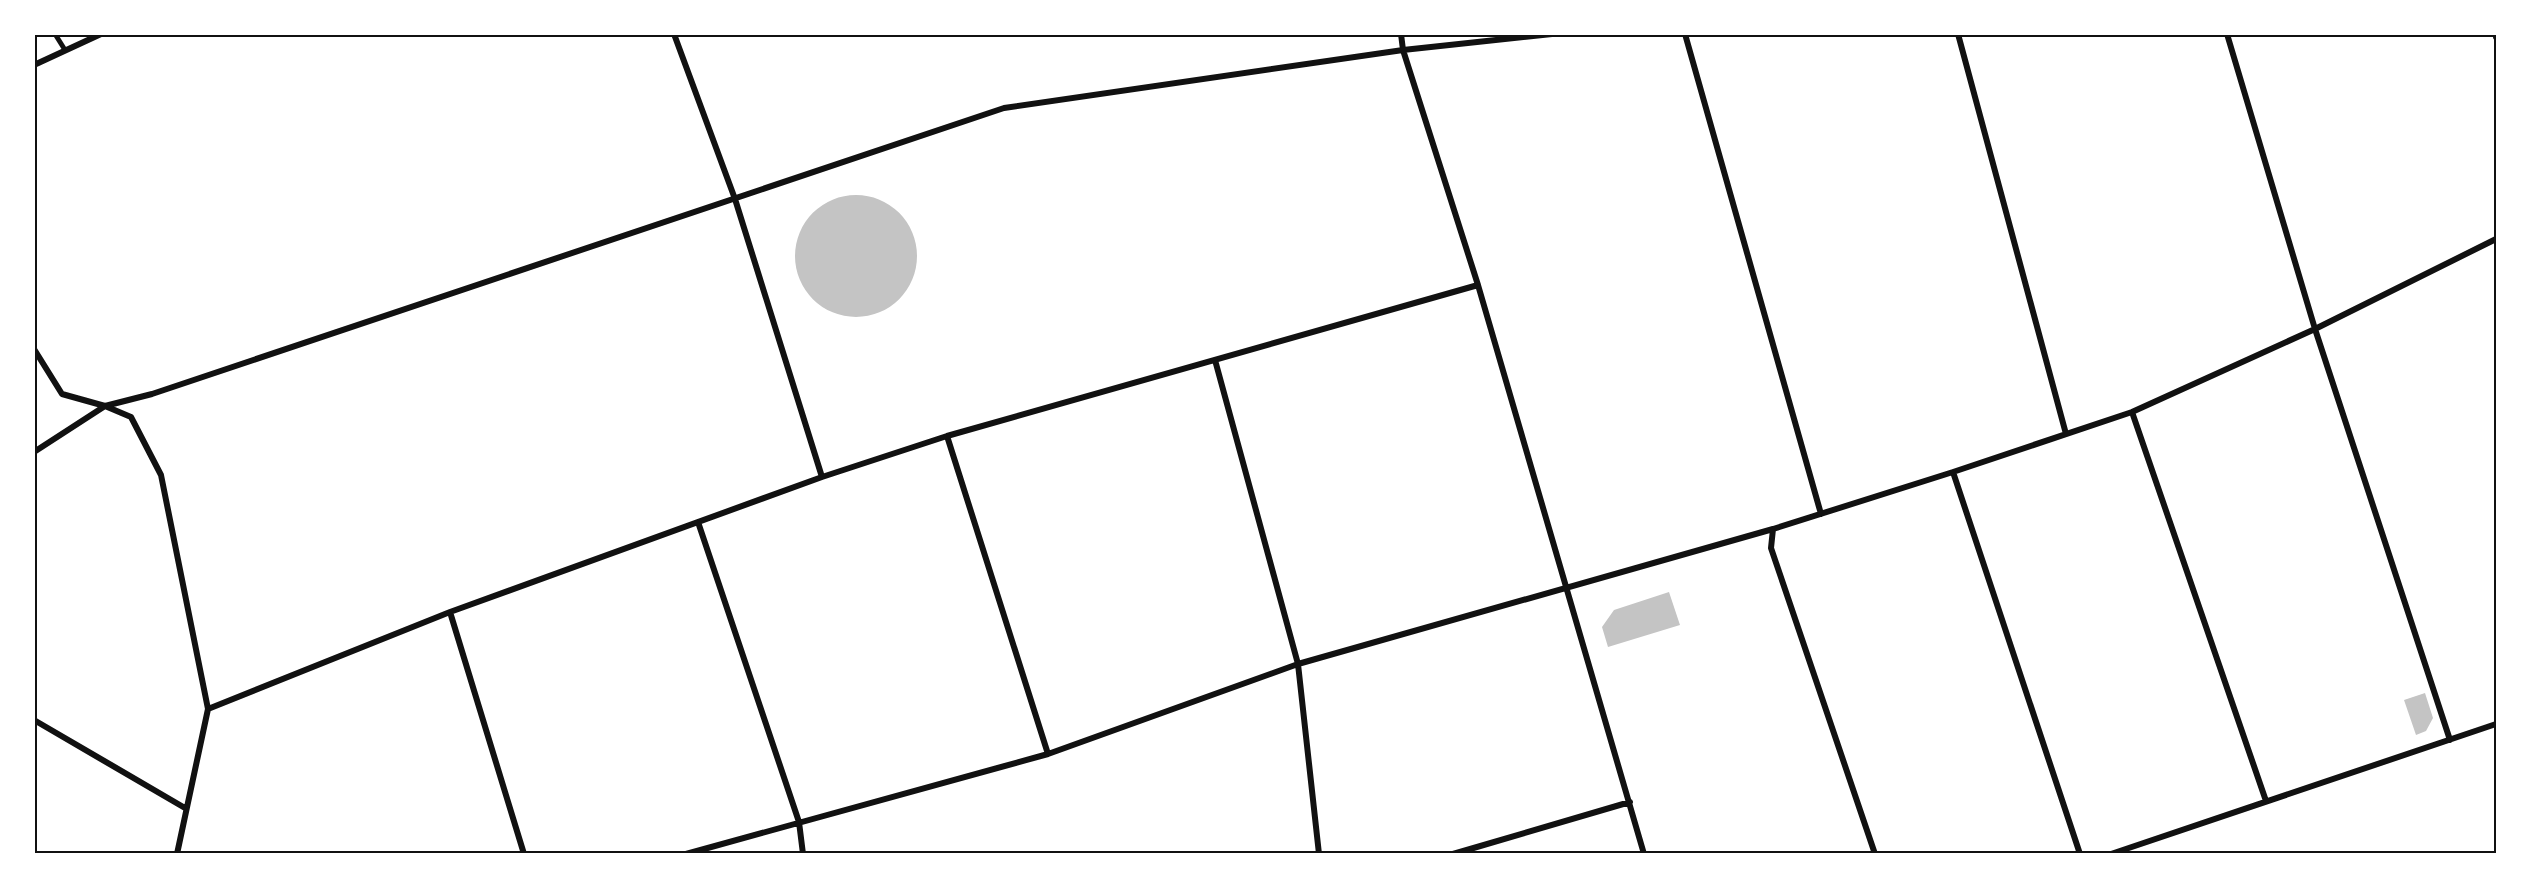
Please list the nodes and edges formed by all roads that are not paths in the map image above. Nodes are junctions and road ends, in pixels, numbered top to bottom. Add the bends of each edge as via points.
1 (55, 34) edge
2 (101, 34) edge
3 (674, 34) edge
4 (1401, 34) edge
5 (1552, 34) edge
6 (1685, 34) edge
7 (1958, 34) edge
8 (2227, 34) edge
9 (65, 50) junction
10 (1403, 50) junction
11 (34, 65) edge
12 (735, 199) junction
13 (2496, 239) edge
14 (1478, 285) junction
15 (2315, 329) junction
16 (34, 350) edge
17 (1215, 360) junction
18 (105, 406) junction
19 (2132, 412) junction
20 (2066, 434) junction
21 (948, 436) junction
22 (34, 452) edge
23 (1953, 472) junction
24 (822, 477) junction
25 (1821, 514) junction
26 (698, 522) junction
27 (1773, 529) junction
28 (1566, 589) junction
29 (450, 612) junction
30 (1298, 664) junction
31 (208, 710) junction
32 (34, 720) edge
33 (2496, 724) edge
34 (2450, 740) junction
35 (1048, 754) junction
36 (2266, 801) junction
37 (1630, 802) junction
38 (185, 808) junction
39 (799, 822) junction
40 (177, 854) edge
41 (524, 854) edge
42 (686, 854) edge
43 (803, 854) edge
44 (1319, 854) edge
45 (1453, 854) edge
46 (1644, 854) edge
47 (1875, 854) edge
48 (2080, 854) edge
49 (2111, 854) edge

1 - 9 street
2 - 9 street
3 - 12 street
4 - 10 street
5 - 10 street
6 - 25 street
7 - 20 street
8 - 15 street
9 - 11 street
10 - 12 street via 1004,108
10 - 14 street
12 - 18 street via 152,394
12 - 24 street
13 - 15 street
14 - 17 street
14 - 28 street
15 - 19 street
15 - 34 street
16 - 18 street via 62,394
17 - 21 street
17 - 30 street
18 - 22 street
18 - 31 street via 131,417 161,475
19 - 20 street
19 - 36 street
20 - 23 street
21 - 24 street
21 - 35 street
23 - 25 street
23 - 48 street
24 - 26 street
25 - 27 street
26 - 29 street
26 - 39 street
27 - 28 street
27 - 47 street via 1771,548
28 - 30 street
28 - 37 street
29 - 31 street
29 - 41 street
30 - 35 street
30 - 44 street
31 - 38 street
32 - 38 street
33 - 34 street
34 - 36 street
35 - 39 street
36 - 49 street
37 - 45 street
37 - 46 street
38 - 40 street
39 - 42 street
39 - 43 street

